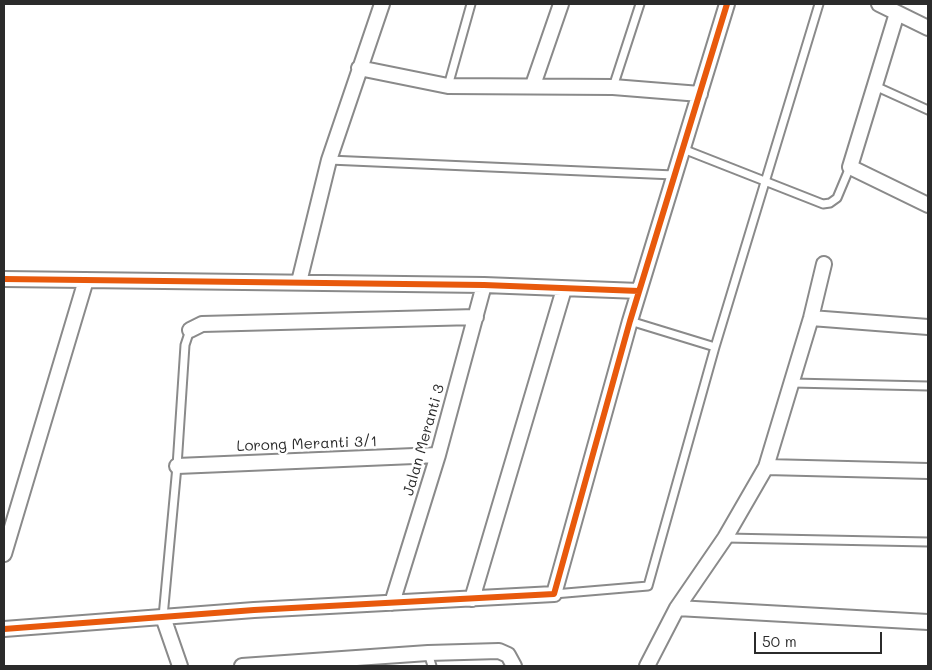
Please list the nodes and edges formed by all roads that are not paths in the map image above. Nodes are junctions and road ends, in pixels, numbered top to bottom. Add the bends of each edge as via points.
1 (382, 4) edge
2 (471, 4) edge
3 (560, 4) edge
4 (640, 4) edge
5 (727, 4) edge
6 (819, 4) edge
7 (879, 4) edge
8 (897, 13) junction
9 (928, 28) edge
10 (359, 68) junction
11 (533, 85) junction
12 (448, 86) junction
13 (875, 86) junction
14 (613, 87) junction
15 (700, 94) junction
16 (928, 110) edge
17 (683, 149) junction
18 (329, 160) junction
19 (850, 167) junction
20 (674, 175) junction
21 (765, 182) junction
22 (928, 205) edge
23 (824, 264) dead end
24 (86, 280) junction
25 (4, 282) edge
26 (299, 282) junction
27 (484, 286) junction
28 (564, 289) junction
29 (639, 291) junction
30 (476, 318) junction
31 (811, 318) junction
32 (630, 321) junction
33 (928, 327) edge
34 (190, 330) joint
35 (715, 347) junction
36 (792, 383) junction
37 (928, 386) edge
38 (438, 455) junction
39 (177, 466) junction
40 (766, 467) junction
41 (928, 471) edge
42 (725, 538) junction
43 (928, 542) edge
44 (4, 554) edge
45 (554, 594) junction
46 (472, 599) junction
47 (392, 603) junction
48 (678, 608) junction
49 (163, 617) junction
50 (928, 622) edge
51 (4, 629) edge
52 (430, 660) edge
53 (347, 663) edge
54 (268, 665) edge
55 (180, 666) edge
56 (242, 666) edge
57 (514, 666) edge
58 (647, 666) edge

1 - 10 street
2 - 12 lane
3 - 11 street
4 - 14 lane
5 - 15 street
6 - 21 lane
7 - 8 street
8 - 9 street
8 - 13 street
10 - 12 street
10 - 18 street
11 - 12 street
11 - 14 street
13 - 16 lane
13 - 19 street
14 - 15 street
15 - 17 street
17 - 20 street
17 - 21 lane
18 - 20 lane
18 - 26 street
19 - 21 lane via 837,198 830,203 823,204
19 - 22 street
20 - 29 street
21 - 35 lane
23 - 31 street
24 - 25 street
24 - 26 street
24 - 44 street
26 - 27 street
27 - 28 street
27 - 30 street, Jalan Meranti 3
28 - 29 street
28 - 46 street
29 - 32 street
30 - 34 street via 202,324
30 - 38 street, Jalan Meranti 3
31 - 33 street
31 - 36 street
32 - 35 lane
32 - 45 street
34 - 39 lane via 185,345
35 - 45 lane via 648,586
36 - 37 lane
36 - 40 street
38 - 39 street, Lorong Meranti 3/1
38 - 47 street, Jalan Meranti 3
39 - 49 lane
40 - 41 street
40 - 42 street
42 - 43 lane
42 - 48 street
45 - 46 street
46 - 47 street
47 - 49 street
48 - 50 street
48 - 58 street
49 - 51 street
49 - 55 street
52 - 53 street
52 - 57 street via 499,652 508,655
53 - 54 street
54 - 56 street

